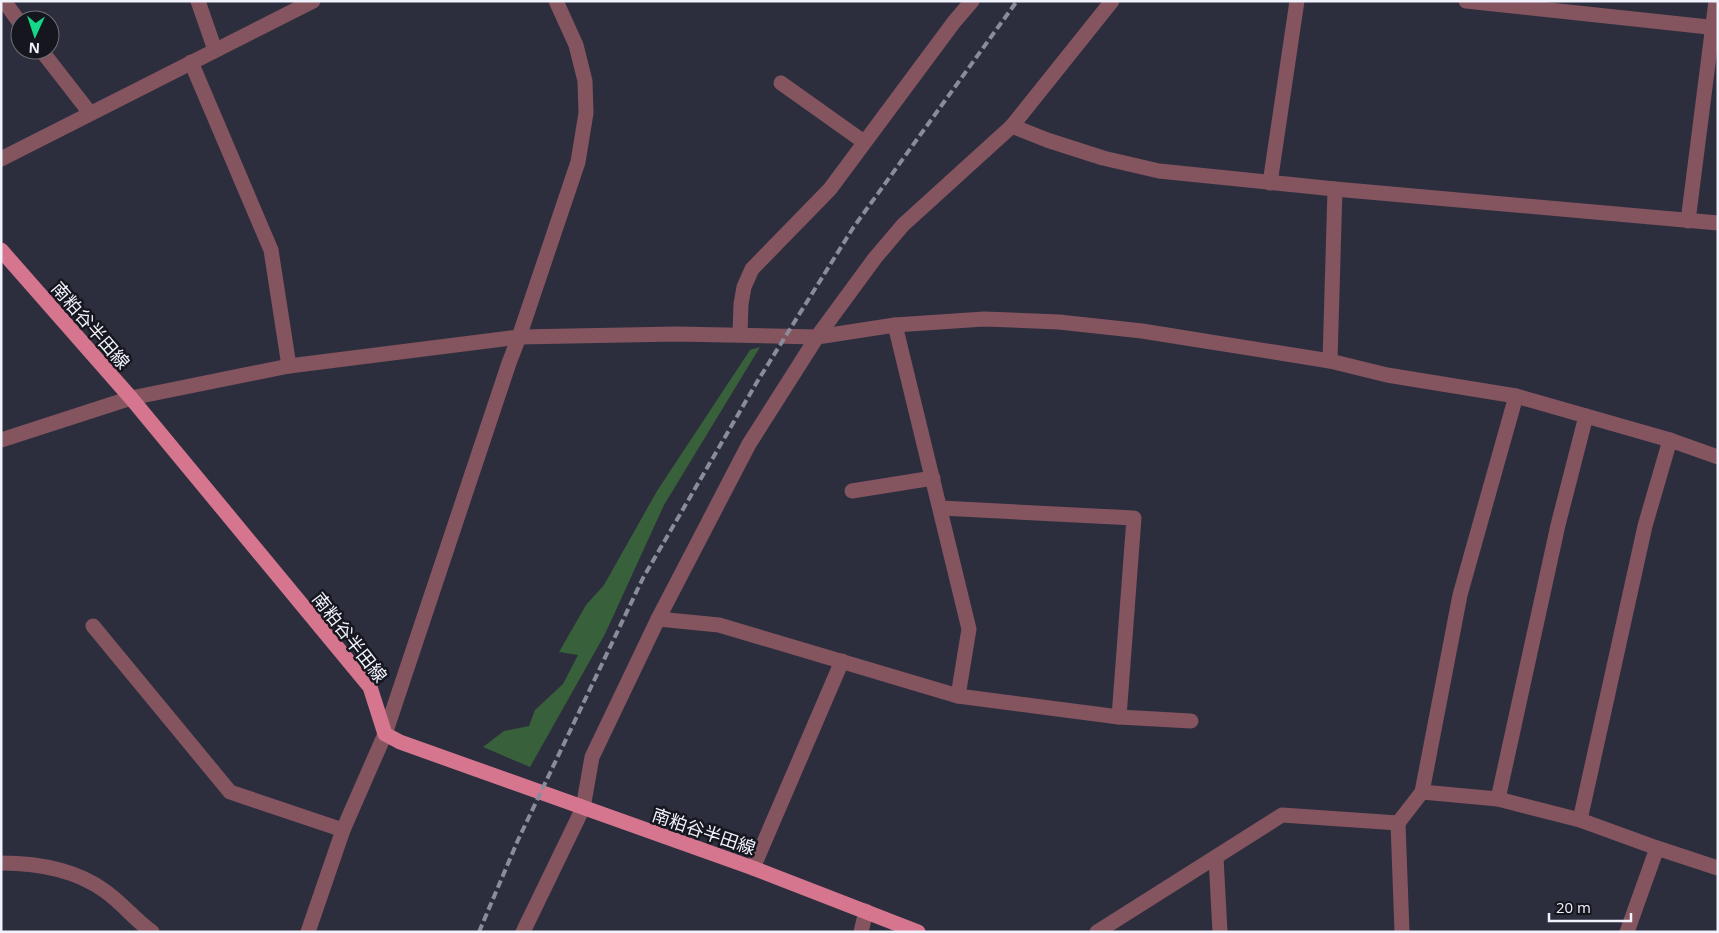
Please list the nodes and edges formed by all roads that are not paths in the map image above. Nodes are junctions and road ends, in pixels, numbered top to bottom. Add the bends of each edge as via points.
1 (198, 1) edge
2 (313, 1) edge
3 (556, 1) edge
4 (972, 1) edge
5 (1112, 1) edge
6 (1297, 1) edge
7 (1466, 1) edge
8 (1716, 1) edge
9 (1715, 27) edge
10 (215, 50) junction
11 (49, 60) edge
12 (191, 62) junction
13 (781, 83) dead end
14 (90, 113) junction
15 (1012, 126) junction
16 (864, 142) junction
17 (1, 159) edge
18 (1270, 183) junction
19 (1335, 189) junction
20 (1688, 221) junction
21 (1718, 223) edge
22 (1, 250) edge
23 (895, 325) junction
24 (740, 334) junction
25 (519, 337) junction
26 (817, 337) junction
27 (1330, 362) junction
28 (289, 366) junction
29 (1516, 396) junction
30 (131, 398) junction
31 (1586, 416) junction
32 (1, 440) edge
33 (1670, 440) junction
34 (1718, 457) edge
35 (934, 478) junction
36 (852, 491) dead end
37 (941, 508) junction
38 (658, 619) junction
39 (93, 626) dead end
40 (842, 661) junction
41 (958, 696) junction
42 (1119, 717) junction
43 (1191, 721) dead end
44 (385, 734) junction
45 (1422, 792) junction
46 (1498, 799) junction
47 (583, 808) junction
48 (1580, 820) junction
49 (1398, 823) junction
50 (343, 830) junction
51 (1657, 848) junction
52 (1216, 858) junction
53 (1, 864) edge
54 (753, 868) junction
55 (1718, 868) edge
56 (866, 911) junction
57 (152, 932) edge
58 (308, 932) edge
59 (523, 932) edge
60 (861, 932) edge
61 (918, 932) edge
62 (1097, 932) edge
63 (1220, 932) edge
64 (1402, 932) edge
65 (1627, 932) edge

1 - 10 street
2 - 10 street
3 - 25 street via 576,45 585,81 586,113 578,162
4 - 16 street
5 - 15 street
6 - 18 street
7 - 9 street
8 - 9 street
9 - 20 street
10 - 12 street
11 - 14 street
12 - 14 street
12 - 28 street via 271,250
13 - 16 street
14 - 17 street
15 - 18 street via 1103,158 1159,171
15 - 26 street via 903,225
16 - 24 street via 830,189 752,269 744,287
18 - 19 street
19 - 20 street
19 - 27 street
20 - 21 street
22 - 30 main road, 南粕谷半田線
23 - 26 street
23 - 27 street via 984,320 1059,322 1142,331
23 - 35 street
24 - 25 street
24 - 26 street
25 - 28 street
25 - 44 street
26 - 38 street via 749,444
27 - 29 street via 1387,375
28 - 30 street
29 - 31 street
29 - 45 street via 1460,595
30 - 32 street
30 - 44 main road, 南粕谷半田線 via 370,687
31 - 33 street
31 - 46 street via 1558,525
33 - 34 street
33 - 48 street via 1645,526
35 - 36 street
35 - 37 street
37 - 41 street via 970,630
37 - 42 street via 1134,518
38 - 40 street via 719,625
38 - 47 street via 592,757
39 - 50 street via 230,792
40 - 41 street
40 - 54 street
41 - 42 street
42 - 43 street
44 - 47 main road, 南粕谷半田線
44 - 50 street
45 - 46 street
45 - 49 street
46 - 48 street
47 - 54 main road, 南粕谷半田線
47 - 59 street
48 - 51 street
49 - 52 street via 1282,816
49 - 64 street
50 - 58 street
51 - 55 street
51 - 65 street
52 - 62 street
52 - 63 street
53 - 57 street via 44,866 74,874 105,890
54 - 56 main road, 南粕谷半田線
56 - 60 street
56 - 61 main road, 南粕谷半田線

